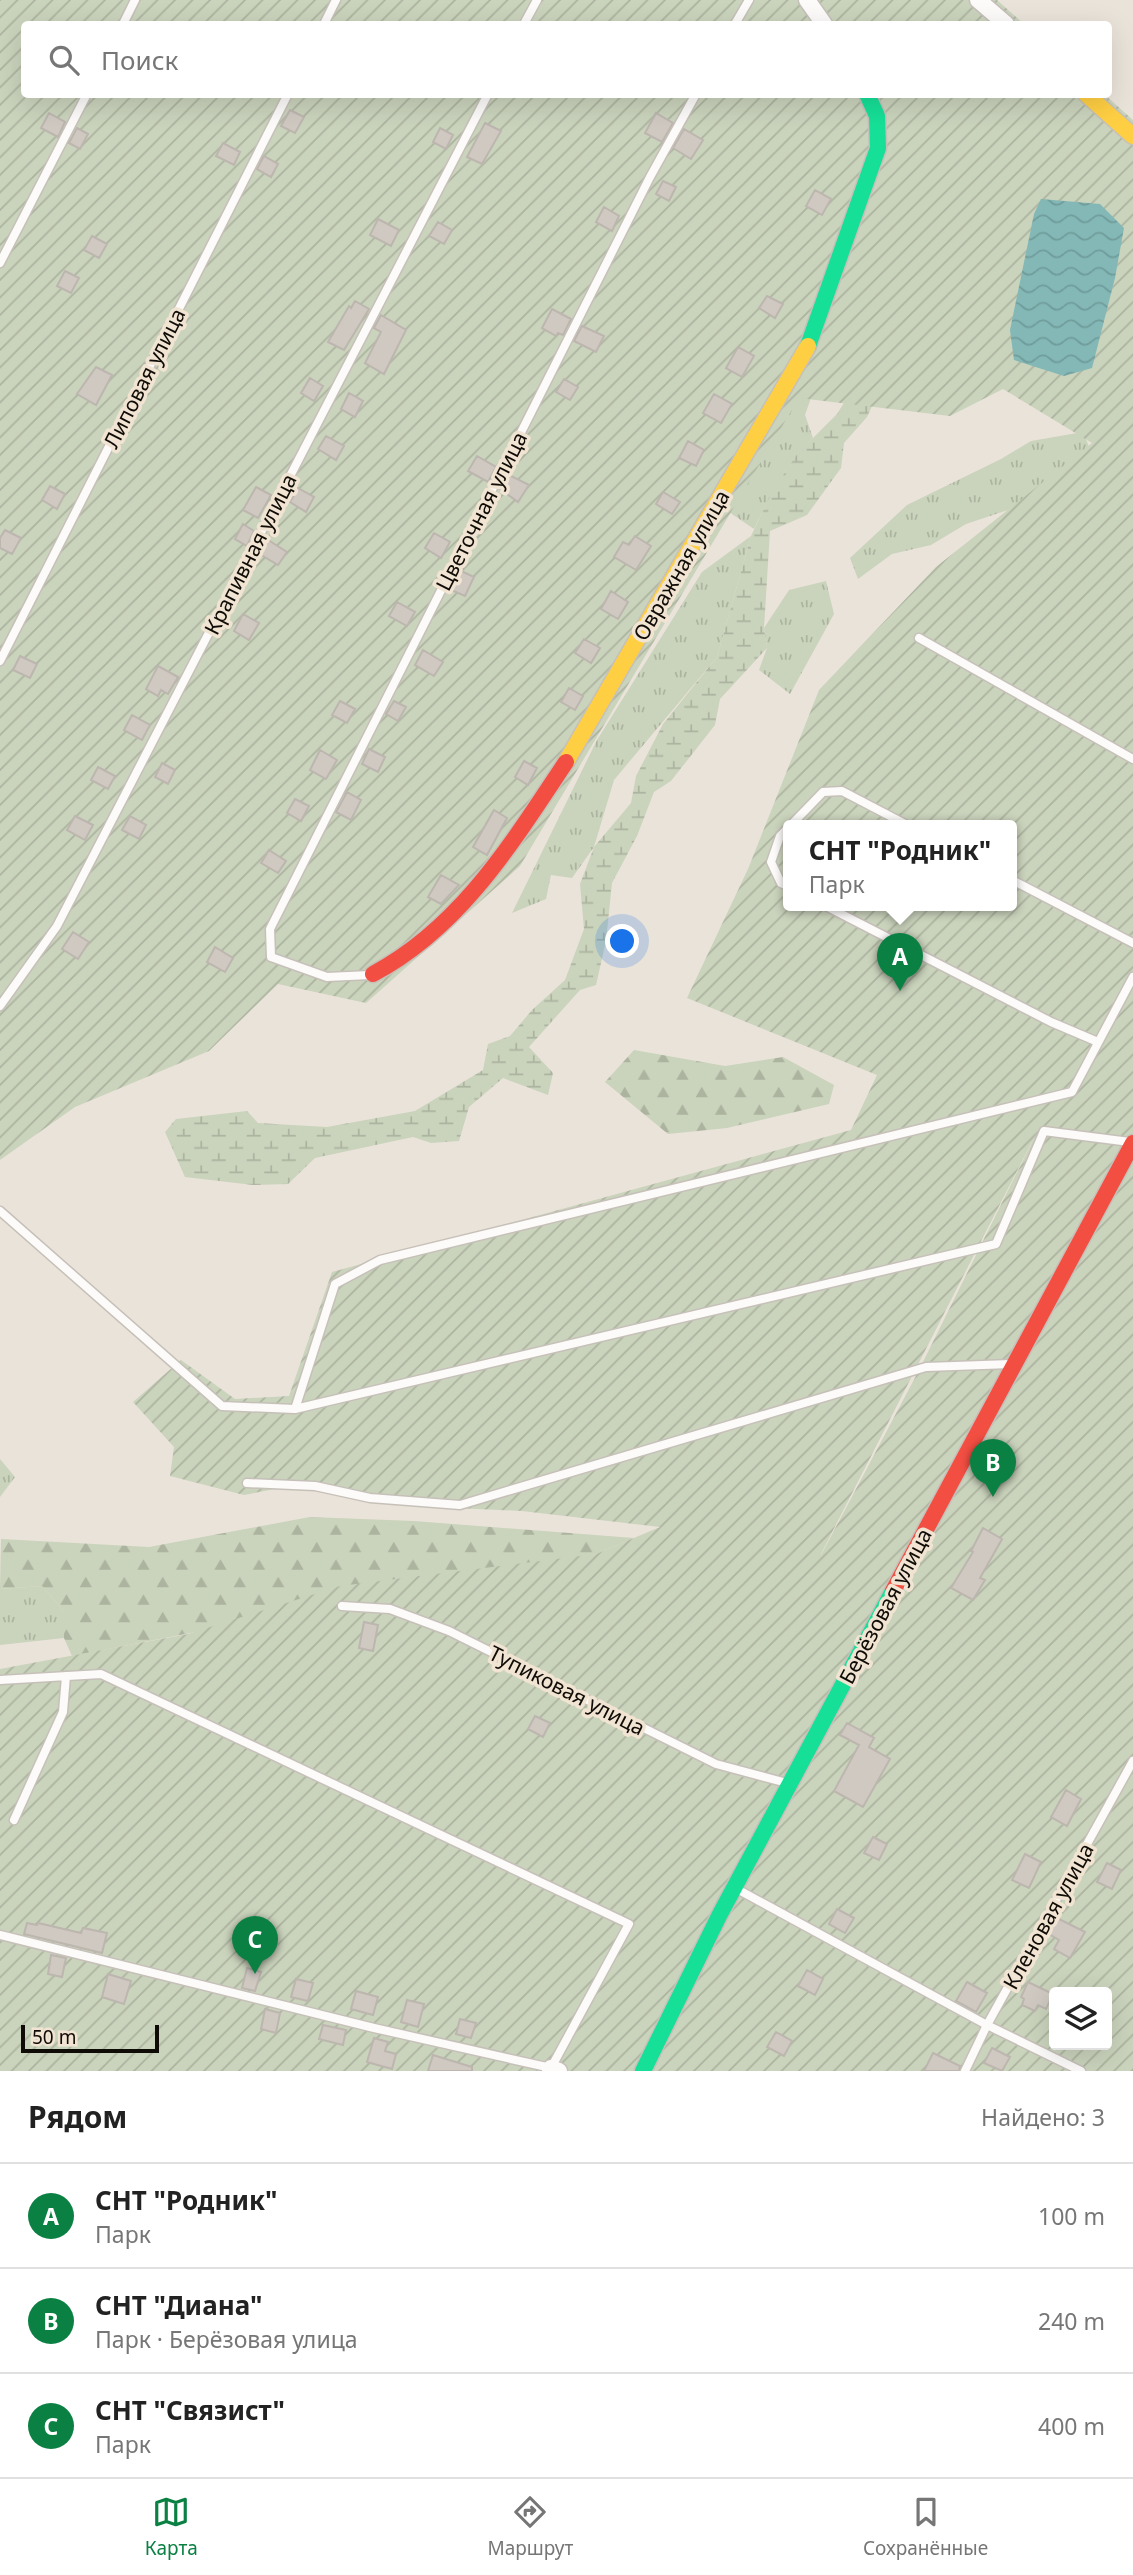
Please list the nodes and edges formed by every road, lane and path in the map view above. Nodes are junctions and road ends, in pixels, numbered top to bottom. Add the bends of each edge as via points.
1 (135, 0) edge
2 (336, 0) edge
3 (537, 0) edge
4 (749, 0) edge
5 (807, 0) edge
6 (978, 0) edge
7 (124, 21) edge
8 (326, 21) edge
9 (526, 21) edge
10 (737, 21) edge
11 (822, 21) edge
12 (1002, 21) edge
13 (85, 98) edge
14 (286, 98) edge
15 (486, 98) edge
16 (694, 98) edge
17 (869, 98) edge
18 (1090, 98) edge
19 (1133, 136) edge
20 (0, 262) edge
21 (919, 638) dead end
22 (0, 661) edge
23 (1133, 759) edge
24 (795, 820) edge
25 (897, 820) edge
26 (783, 833) edge
27 (1017, 883) edge
28 (783, 884) edge
29 (836, 911) edge
30 (1133, 943) edge
31 (373, 974) joint
32 (1133, 977) edge
33 (0, 1006) edge
34 (1098, 1042) junction
35 (1133, 1143) edge
36 (0, 1211) edge
37 (1014, 1364) junction
38 (295, 1409) junction
39 (247, 1483) dead end
40 (342, 1606) dead end
41 (66, 1676) junction
42 (0, 1680) edge
43 (1133, 1761) edge
44 (790, 1783) junction
45 (13, 1820) dead end
46 (734, 1888) junction
47 (0, 1936) edge
48 (987, 2025) junction
49 (553, 2070) edge
50 (643, 2071) edge
51 (965, 2071) edge
52 (1080, 2071) edge

1 - 7 lane
2 - 8 lane
3 - 9 lane
4 - 10 lane
5 - 11 street
6 - 12 street
13 - 20 lane
14 - 22 lane, Липовая улица
15 - 33 lane, Крапивная улица via 57,926
16 - 31 lane, Цветочная улица via 270,929 271,957 327,977
17 - 31 street, Овражная улица via 877,116 878,148 806,352 578,743 499,862 430,937
18 - 19 street
21 - 23 lane
24 - 25 lane via 823,792 842,791
26 - 28 lane via 771,862
27 - 30 lane
29 - 34 lane
32 - 34 lane
34 - 38 lane via 1072,1092 380,1260 335,1284
35 - 37 street, Берёзовая улица
35 - 38 lane via 1044,1131 996,1244
36 - 38 lane via 222,1406
37 - 39 lane via 926,1367 460,1506 370,1498 315,1486
37 - 44 street, Берёзовая улица
40 - 44 lane, Тупиковая улица via 390,1609 449,1631 716,1764
41 - 42 lane
41 - 45 lane via 63,1712
41 - 49 lane via 101,1674 629,1924
43 - 48 lane, Кленовая улица
44 - 46 street, Берёзовая улица
46 - 48 lane
46 - 50 street, Берёзовая улица
47 - 49 lane
48 - 51 lane, Кленовая улица
48 - 52 lane

